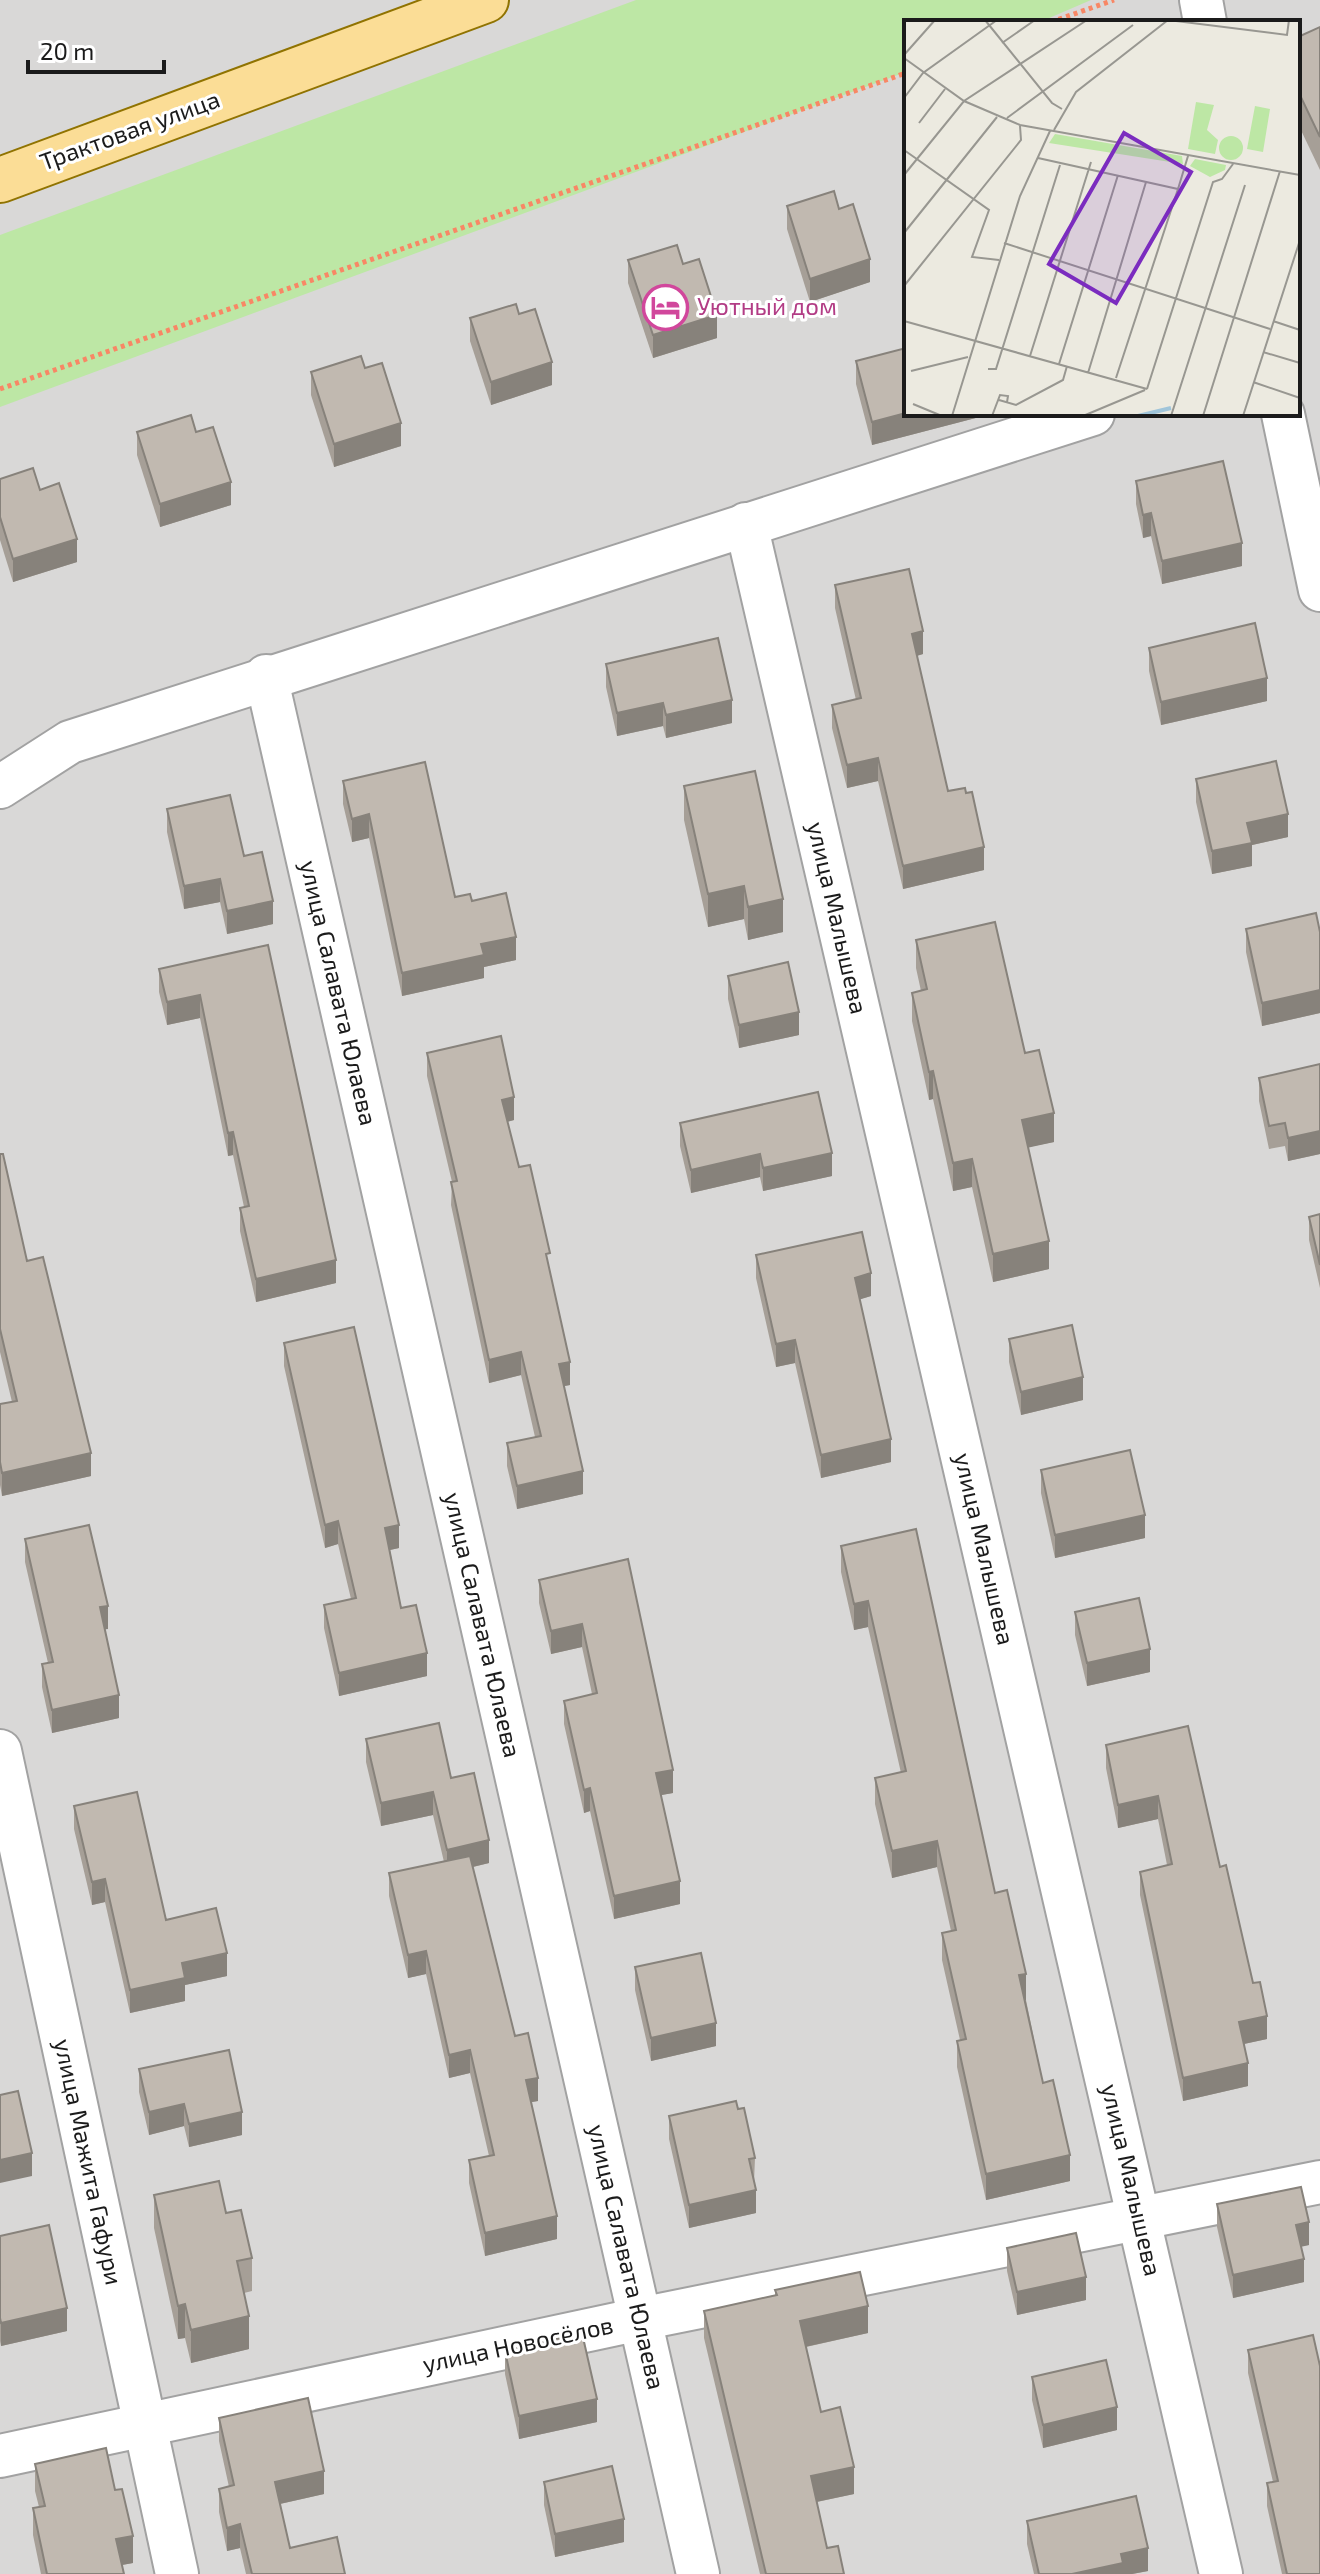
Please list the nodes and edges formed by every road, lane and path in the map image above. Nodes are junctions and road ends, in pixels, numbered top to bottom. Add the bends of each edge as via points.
1 (486, 0) edge
2 (1114, 0) edge
3 (1201, 0) edge
4 (1057, 20) edge
5 (1205, 20) edge
6 (904, 74) edge
7 (0, 180) edge
8 (0, 389) edge
9 (1087, 416) edge
10 (1283, 416) edge
11 (746, 524) junction
12 (1320, 590) edge
13 (266, 676) junction
14 (0, 787) edge
15 (0, 1751) edge
16 (1320, 2182) edge
17 (1140, 2218) junction
18 (640, 2319) junction
19 (144, 2423) junction
20 (0, 2456) edge
21 (177, 2574) edge
22 (698, 2574) edge
23 (1221, 2574) edge

1 - 7 main road, Трактовая улица
2 - 4 path
3 - 5 street
6 - 8 path
9 - 11 street
10 - 12 street
11 - 13 street
11 - 17 street, улица Малышева
13 - 14 street via 70,742
13 - 18 street, улица Салавата Юлаева
15 - 19 street, улица Мажита Гафури
16 - 17 street, улица Новосёлов
17 - 18 street, улица Новосёлов
17 - 23 street, улица Малышева
18 - 19 street, улица Новосёлов
18 - 22 street, улица Салавата Юлаева
19 - 20 street, улица Новосёлов
19 - 21 street, улица Мажита Гафури

